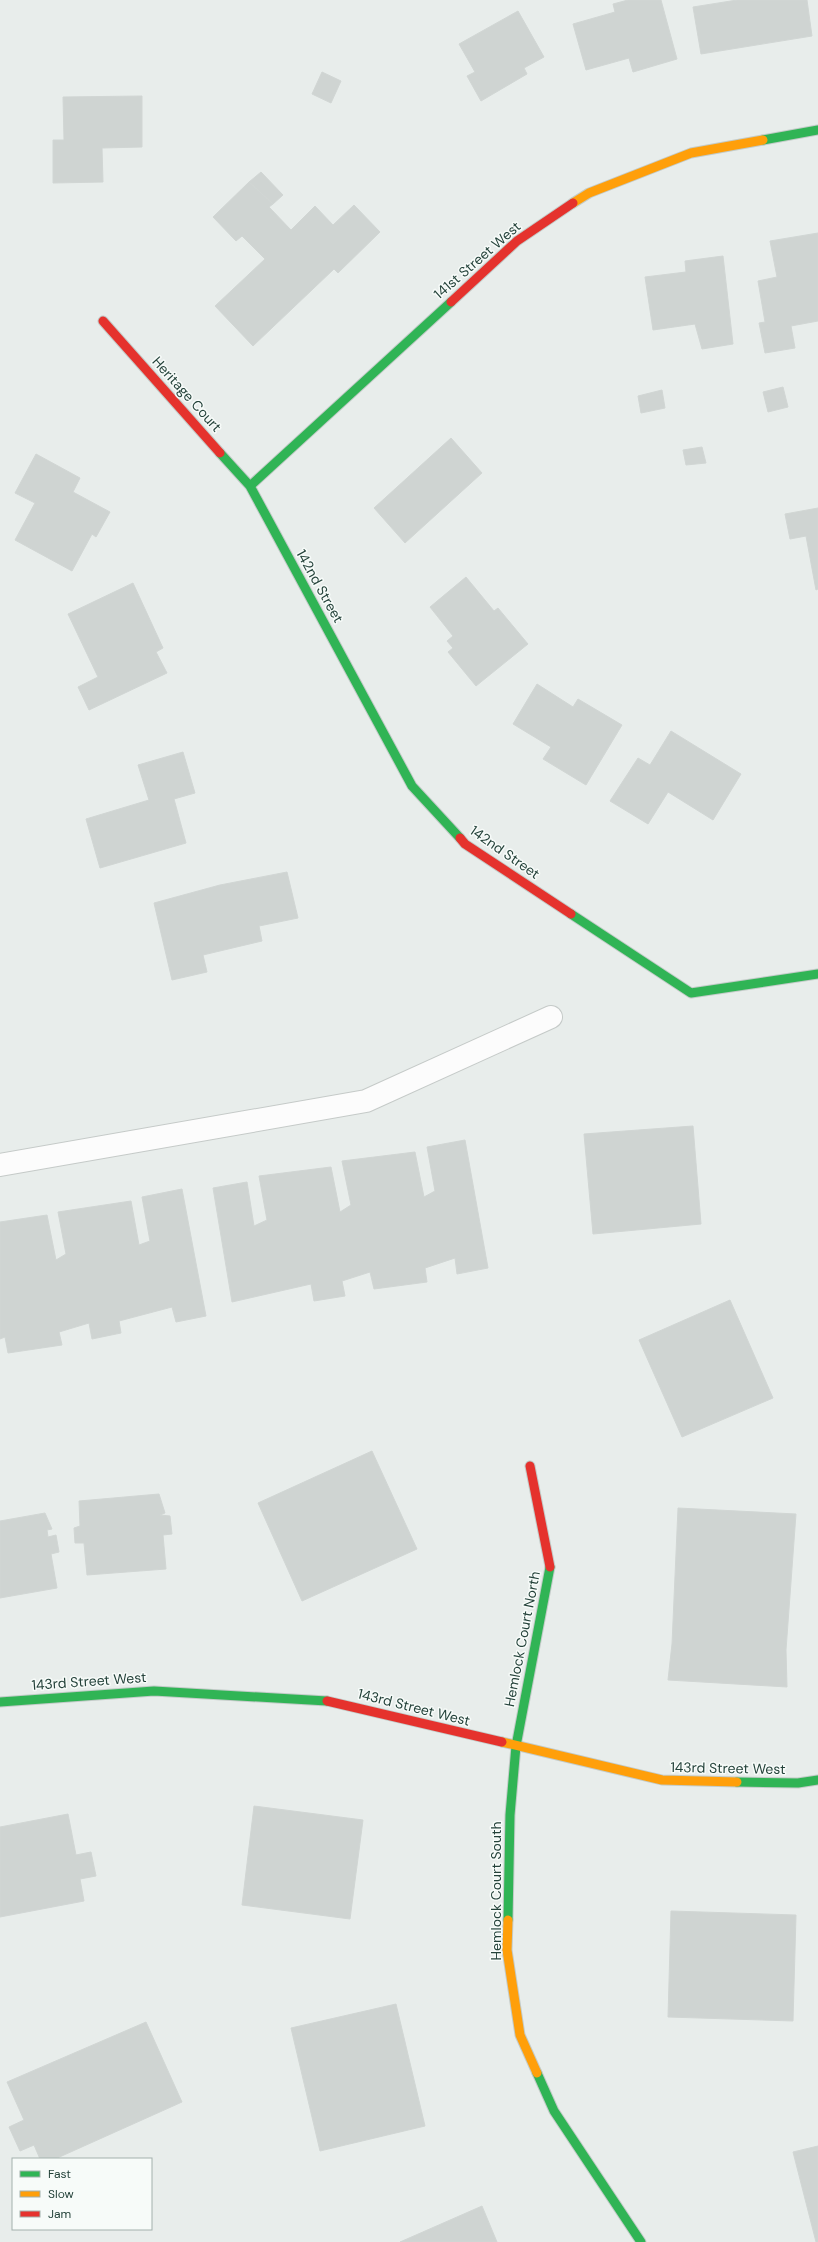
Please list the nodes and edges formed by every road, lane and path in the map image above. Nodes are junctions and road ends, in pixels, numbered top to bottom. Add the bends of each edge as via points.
1 (818, 130) edge
2 (103, 321) dead end
3 (250, 486) junction
4 (818, 974) edge
5 (551, 1017) dead end
6 (0, 1165) edge
7 (530, 1466) dead end
8 (0, 1702) edge
9 (516, 1746) junction
10 (818, 1780) edge
11 (641, 2242) edge

1 - 3 street, 141st Street West via 691,153 589,193 517,241
2 - 3 street, Heritage Court
3 - 4 street, 142nd Street via 412,786 464,844 691,993
5 - 6 lane via 366,1101
7 - 9 street, Hemlock Court North via 550,1568
8 - 9 street, 143rd Street West via 154,1691 328,1701
9 - 10 street, 143rd Street West via 662,1780 798,1783
9 - 11 street, Hemlock Court South via 510,1815 507,1950 520,2035 554,2111

